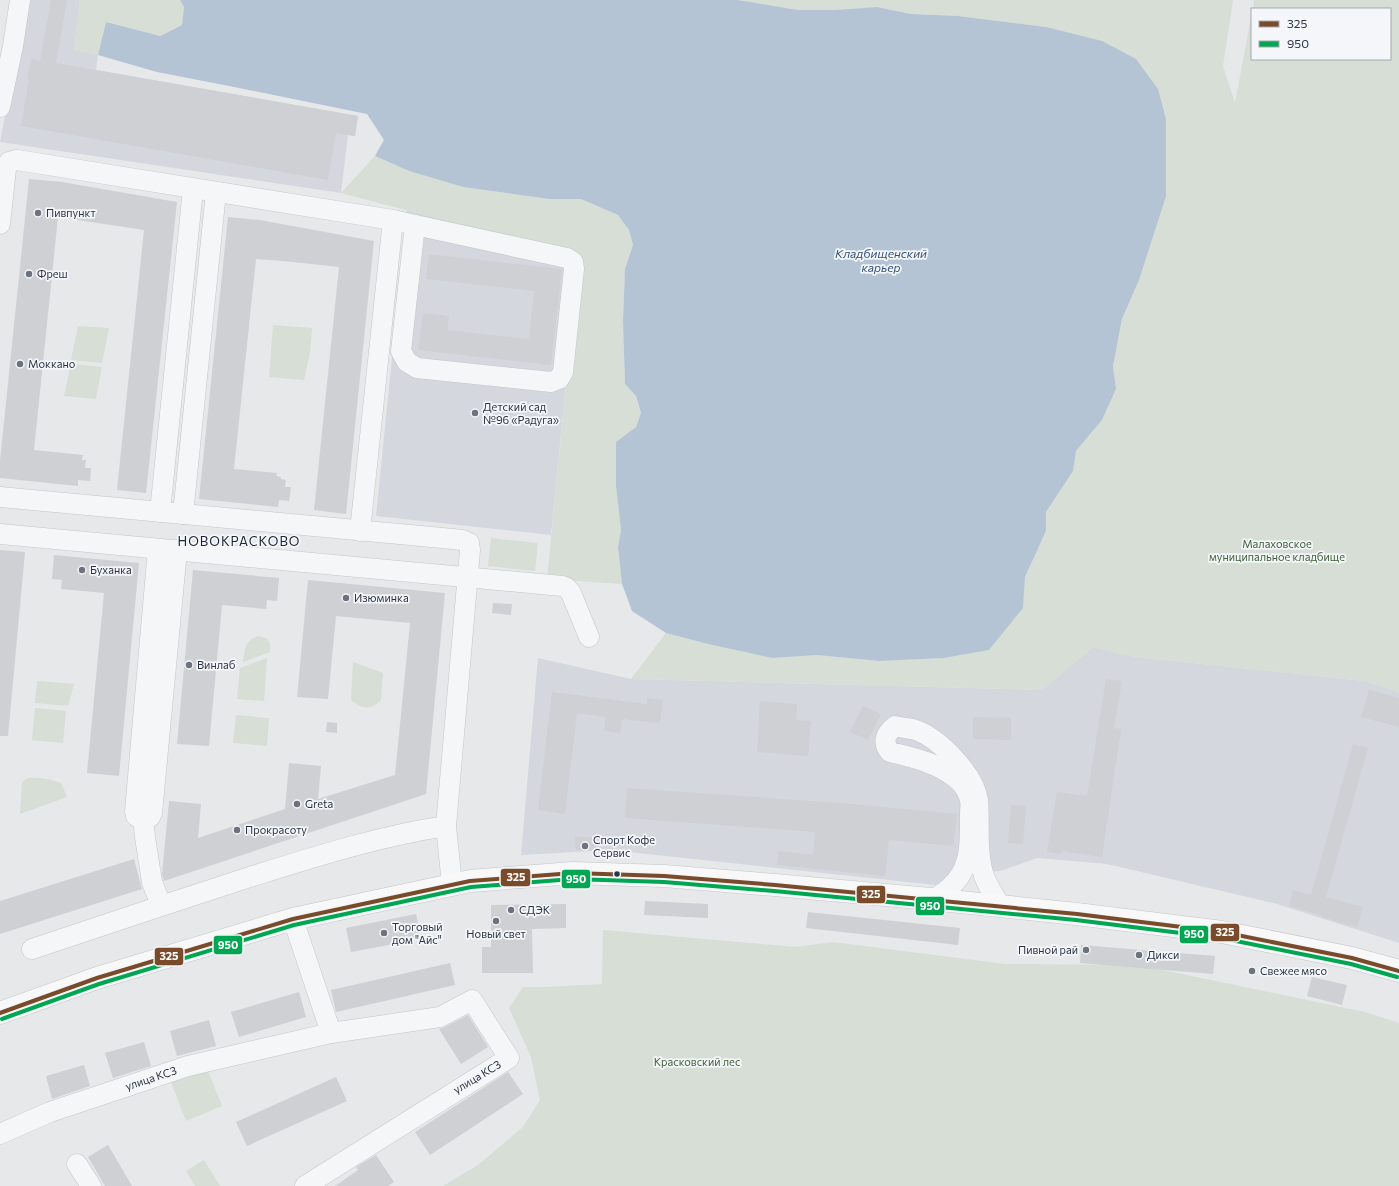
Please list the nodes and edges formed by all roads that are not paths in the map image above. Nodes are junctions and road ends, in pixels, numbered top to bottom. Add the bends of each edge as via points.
1 (20, 0) edge
2 (0, 107) edge
3 (193, 189) junction
4 (216, 192) junction
5 (393, 220) junction
6 (0, 224) edge
7 (416, 225) junction
8 (384, 301) junction
9 (407, 303) junction
10 (0, 497) edge
11 (160, 512) junction
12 (183, 514) junction
13 (360, 531) junction
14 (0, 534) edge
15 (167, 550) junction
16 (467, 578) junction
17 (589, 637) dead end
18 (446, 826) junction
19 (452, 885) junction
20 (934, 899) junction
21 (161, 905) junction
22 (1000, 906) junction
23 (293, 920) junction
24 (32, 949) dead end
25 (1399, 971) edge
26 (0, 1013) edge
27 (331, 1034) junction
28 (0, 1134) edge
29 (77, 1164) dead end
30 (90, 1186) edge
31 (305, 1186) edge

1 - 2 street
3 - 4 street
3 - 6 street via 17,160 9,162 6,169
3 - 11 street
4 - 5 street
4 - 12 street
5 - 7 street
5 - 8 street
7 - 9 street
7 - 9 street via 567,258 573,262 563,372 559,379 551,382 416,368 407,362 401,351
8 - 9 street
8 - 13 street
10 - 11 street
11 - 12 street
12 - 13 street
13 - 16 street via 462,540 469,543
14 - 15 street
15 - 16 street
15 - 21 street via 135,812 136,816 143,818 152,882
16 - 17 street via 567,588
16 - 18 street
18 - 19 street
18 - 21 street via 340,849
19 - 20 main road via 470,881 573,873 664,876
19 - 23 main road
20 - 22 main road
20 - 22 street via 952,886 962,873 970,832 970,800 966,789 948,772 912,756 890,752 885,746 886,737 888,731 895,726 917,731 938,742 962,766 971,781 978,799 978,847 984,877
21 - 24 street
22 - 25 main road via 1222,932 1352,958
23 - 26 main road via 97,978
23 - 27 street
27 - 28 street, улица КСЗ via 188,1066 50,1112
27 - 31 street, улица КСЗ via 440,1017 472,1000 509,1058
29 - 30 street

